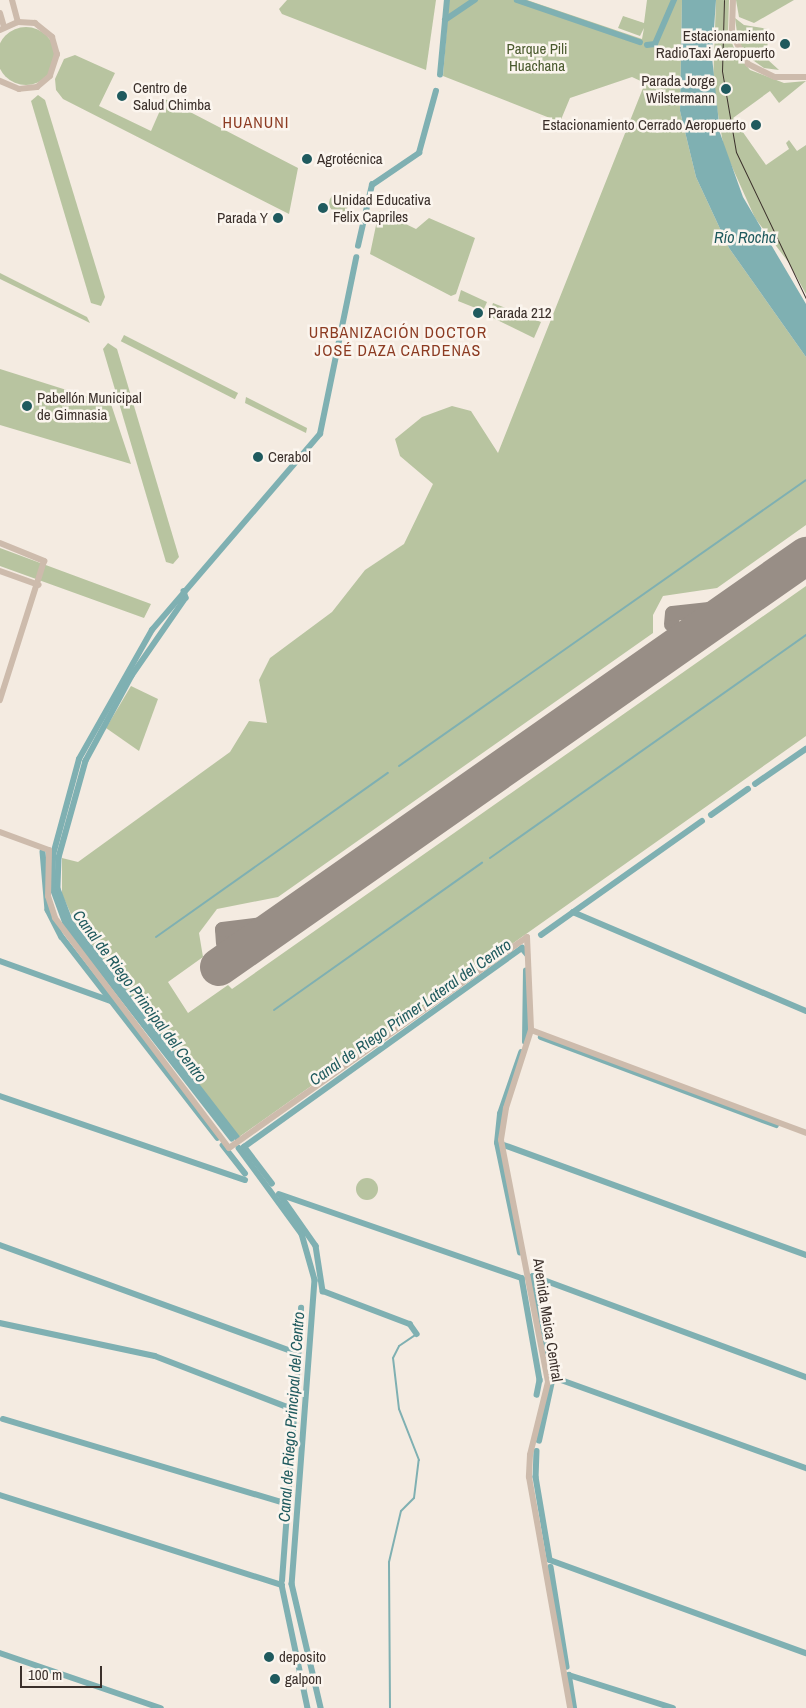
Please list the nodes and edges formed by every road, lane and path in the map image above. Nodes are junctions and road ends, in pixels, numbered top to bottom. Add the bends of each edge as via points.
1 (12, 0) edge
2 (733, 0) edge
3 (0, 13) edge
4 (18, 22) junction
5 (2, 29) edge
6 (806, 77) edge
7 (0, 81) edge
8 (0, 544) edge
9 (0, 570) edge
10 (39, 585) junction
11 (0, 700) edge
12 (0, 832) edge
13 (531, 1030) junction
14 (806, 1133) edge
15 (570, 1708) edge

1 - 4 street
2 - 6 street via 732,34 748,64 775,77
3 - 5 street
4 - 5 street
4 - 7 street via 35,23 48,33 56,48 56,65 46,80 30,89 14,88
8 - 10 street via 44,561
9 - 10 street
10 - 11 street
12 - 13 street, Avenida Maica Central via 49,850 48,896 55,918 230,1147 526,938
13 - 14 street
13 - 15 street, Avenida Maica Central via 506,1108 501,1140 548,1382 530,1455 530,1477

